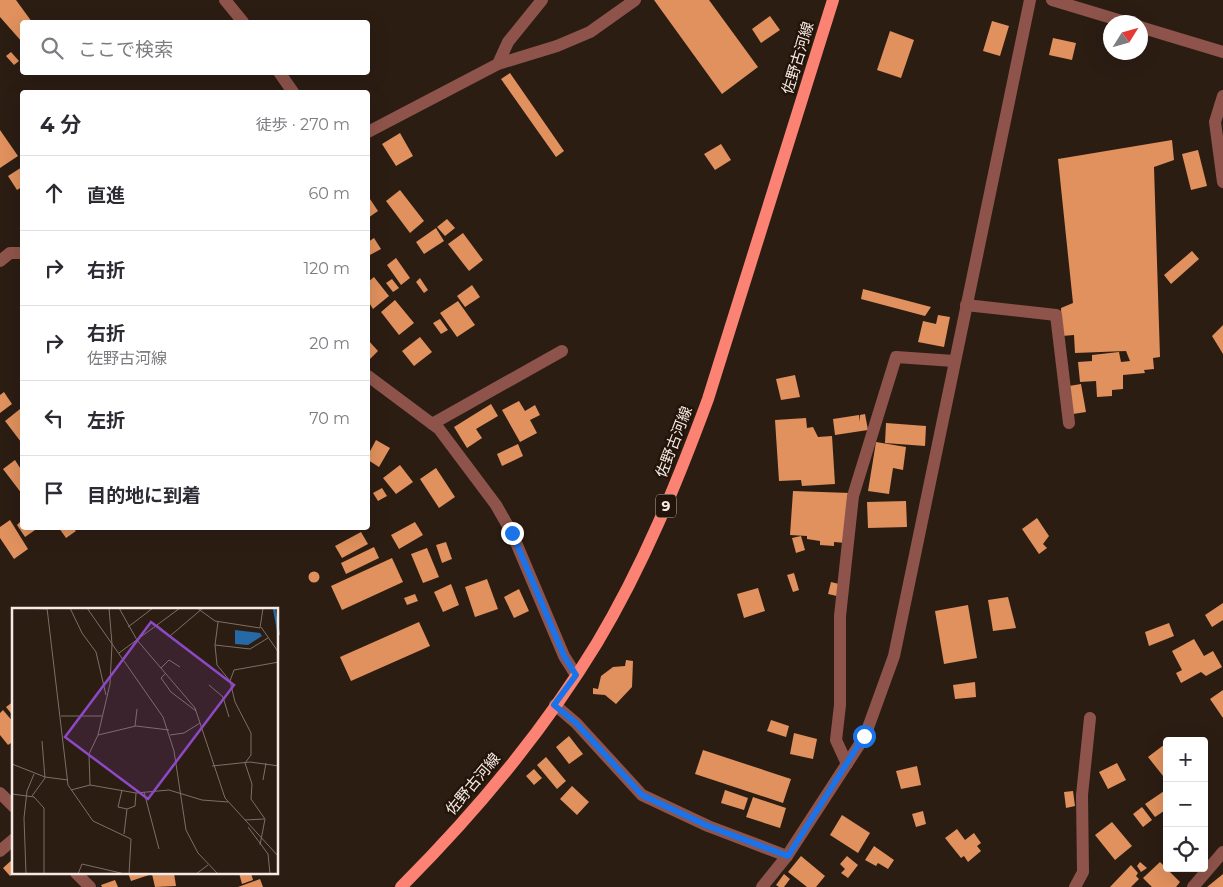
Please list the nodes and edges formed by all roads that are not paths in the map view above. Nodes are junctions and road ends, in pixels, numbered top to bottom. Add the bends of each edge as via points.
1 (226, 0) edge
2 (542, 0) edge
3 (635, 0) edge
4 (833, 0) edge
5 (1030, 0) edge
6 (1052, 0) edge
7 (1103, 15) edge
8 (241, 20) edge
9 (1148, 29) edge
10 (1223, 52) edge
11 (498, 64) junction
12 (282, 75) edge
13 (292, 90) edge
14 (1223, 96) edge
15 (370, 131) edge
16 (1223, 182) edge
17 (20, 253) edge
18 (0, 261) edge
19 (966, 305) junction
20 (562, 351) dead end
21 (954, 361) junction
22 (370, 378) edge
23 (1069, 423) dead end
24 (432, 424) junction
25 (576, 675) junction
26 (554, 705) junction
27 (1090, 718) dead end
28 (847, 764) junction
29 (0, 793) edge
30 (12, 806) edge
31 (12, 841) edge
32 (0, 851) edge
33 (1223, 852) edge
34 (788, 856) junction
35 (77, 874) edge
36 (90, 887) edge
37 (400, 887) edge
38 (762, 887) edge
39 (1075, 887) edge
40 (1193, 887) edge

1 - 8 street
2 - 11 street via 508,42
3 - 11 street via 590,32
4 - 25 main road, 佐野古河線 / 9 via 732,326 686,458 635,572
5 - 19 street
6 - 7 street
9 - 10 street
11 - 15 street
12 - 13 street
14 - 16 street via 1215,122
17 - 18 street via 10,254
19 - 21 street
19 - 23 street via 1056,315
20 - 24 street
21 - 28 street via 894,656 864,736
21 - 28 street via 896,357 853,496 840,616 840,705 836,740
22 - 24 street
24 - 25 street via 496,505 512,533 564,656
25 - 26 main road, 佐野古河線 / 9
26 - 34 street via 576,723 642,795 708,826
26 - 37 main road, 佐野古河線 / 9 via 490,790
27 - 39 street via 1082,795 1083,872
28 - 34 street
29 - 30 street
31 - 32 street
33 - 40 street
34 - 38 street
35 - 36 street

